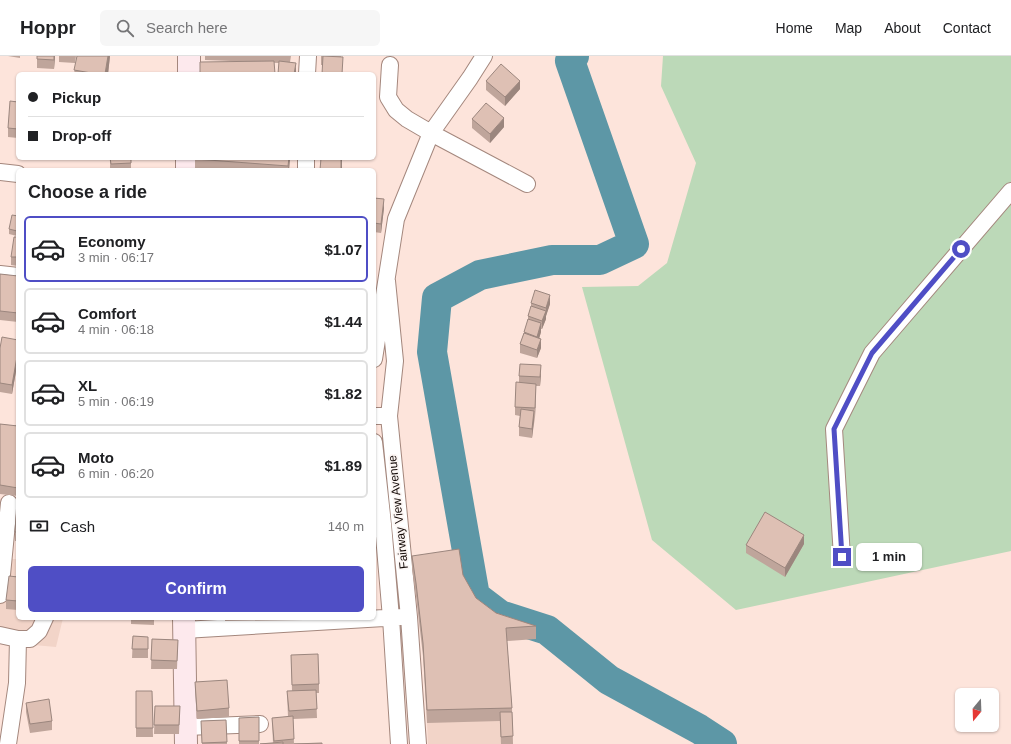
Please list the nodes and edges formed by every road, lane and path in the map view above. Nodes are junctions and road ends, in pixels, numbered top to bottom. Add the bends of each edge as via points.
1 (189, 56) edge
2 (308, 56) edge
3 (484, 56) edge
4 (390, 65) dead end
5 (188, 72) edge
6 (308, 72) edge
7 (431, 133) junction
8 (0, 172) edge
9 (16, 174) edge
10 (527, 184) dead end
11 (1011, 191) edge
12 (0, 274) edge
13 (16, 276) edge
14 (387, 281) junction
15 (376, 348) edge
16 (381, 416) edge
17 (376, 483) edge
18 (9, 503) edge
19 (378, 524) edge
20 (842, 557) dead end
21 (0, 595) edge
22 (409, 616) junction
23 (376, 618) edge
24 (391, 618) junction
25 (44, 620) edge
26 (322, 620) edge
27 (184, 624) edge
28 (0, 634) edge
29 (18, 639) junction
30 (260, 724) edge
31 (186, 735) edge
32 (8, 744) edge
33 (398, 744) edge
34 (418, 744) edge

1 - 5 main road
2 - 6 street
3 - 7 street, Fairway View Avenue
4 - 7 street via 388,97 396,110
7 - 10 street
7 - 14 street, Fairway View Avenue via 396,219
8 - 9 street
11 - 20 street via 872,353 834,429
12 - 13 street
14 - 15 street, Fairway View Avenue
14 - 16 street, Fairway View Avenue via 395,360
16 - 22 street, Fairway View Avenue
17 - 19 street, Fairway View Avenue
18 - 21 street
19 - 24 street, Fairway View Avenue
22 - 24 street
22 - 34 street, Fairway View Avenue
23 - 24 street
24 - 33 street, Fairway View Avenue
25 - 29 street via 39,631 30,639
26 - 27 street
27 - 31 main road
28 - 29 street
29 - 32 street via 17,683
30 - 31 street

